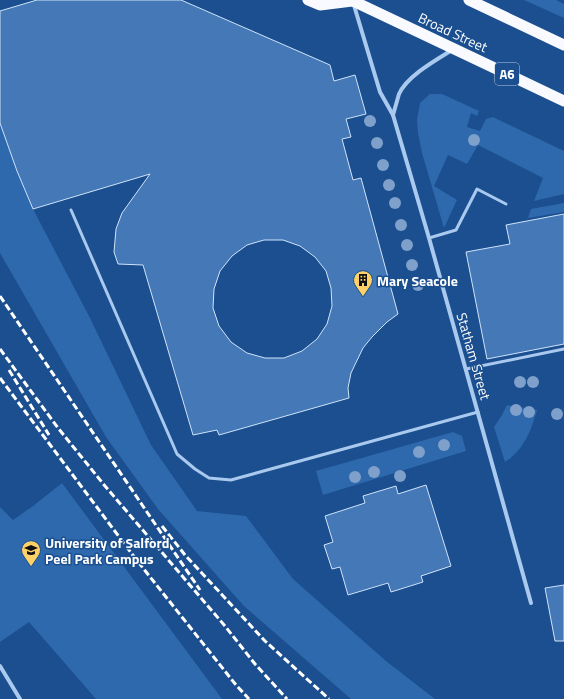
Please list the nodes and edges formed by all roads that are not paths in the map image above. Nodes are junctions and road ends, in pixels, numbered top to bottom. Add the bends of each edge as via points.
1 (308, 0) edge
2 (351, 0) edge
3 (469, 0) edge
4 (564, 45) edge
5 (454, 48) junction
6 (564, 101) edge
7 (393, 115) junction
8 (506, 204) dead end
9 (71, 210) dead end
10 (429, 238) junction
11 (564, 349) edge
12 (466, 368) junction
13 (478, 412) junction
14 (531, 603) dead end
15 (0, 666) edge
16 (20, 699) edge

1 - 2 highway via 320,5
2 - 5 highway, Broad Street / A6
2 - 7 street, Statham Street via 380,92
3 - 4 highway
5 - 6 highway, Broad Street / A6
5 - 7 street via 405,85
7 - 10 street, Statham Street
8 - 10 lane via 477,189 456,230
9 - 13 lane via 177,454 209,478 231,480
10 - 12 street, Statham Street
11 - 12 lane
12 - 13 street, Statham Street
13 - 14 street, Statham Street
15 - 16 street

